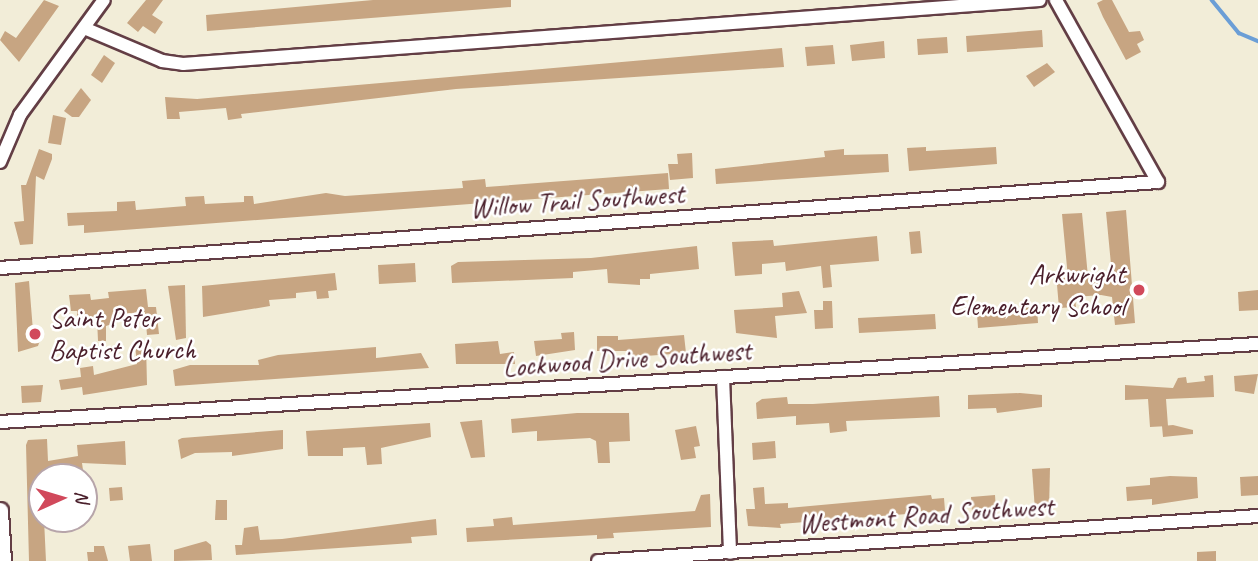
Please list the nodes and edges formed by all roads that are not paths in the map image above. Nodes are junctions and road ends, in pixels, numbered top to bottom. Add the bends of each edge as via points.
1 (104, 0) edge
2 (1041, 0) edge
3 (1056, 0) edge
4 (83, 28) junction
5 (0, 162) edge
6 (0, 268) edge
7 (1258, 344) edge
8 (723, 377) junction
9 (0, 422) edge
10 (0, 511) edge
11 (1258, 516) edge
12 (730, 553) junction
13 (3, 561) edge
14 (598, 561) edge

1 - 4 street
2 - 4 street via 183,64 162,61
3 - 6 street, Willow Trail Southwest via 1158,182
4 - 5 street via 20,116
7 - 8 street, Lockwood Drive Southwest
8 - 9 street, Lockwood Drive Southwest
8 - 12 street
10 - 13 street
11 - 12 street, Westmont Road Southwest
12 - 14 street, Westmont Road Southwest

